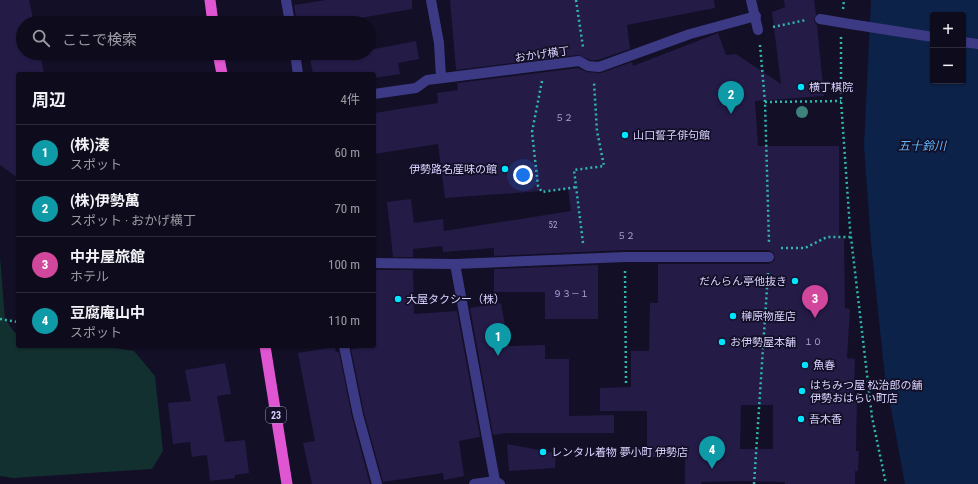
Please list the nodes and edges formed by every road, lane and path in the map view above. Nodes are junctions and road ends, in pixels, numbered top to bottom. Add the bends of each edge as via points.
1 (210, 0) edge
2 (286, 0) edge
3 (431, 0) edge
4 (576, 0) edge
5 (752, 0) edge
6 (844, 0) edge
7 (212, 16) edge
8 (289, 16) edge
9 (756, 16) junction
10 (843, 16) dead end
11 (820, 19) joint
12 (758, 30) junction
13 (841, 31) dead end
14 (930, 37) edge
15 (966, 42) edge
16 (978, 44) edge
17 (219, 60) edge
18 (296, 60) edge
19 (588, 66) junction
20 (541, 67) junction
21 (222, 72) edge
22 (298, 72) edge
23 (441, 78) junction
24 (376, 94) edge
25 (841, 101) junction
26 (765, 102) junction
27 (578, 187) junction
28 (852, 237) junction
29 (769, 253) junction
30 (624, 257) junction
31 (585, 259) junction
32 (376, 263) edge
33 (455, 264) junction
34 (0, 319) edge
35 (16, 322) edge
36 (264, 348) edge
37 (344, 348) edge
38 (626, 383) dead end
39 (497, 482) edge
40 (287, 484) edge
41 (377, 484) edge
42 (474, 484) edge
43 (754, 484) edge
44 (886, 484) edge

1 - 7 highway
2 - 8 street
3 - 23 street via 439,43
4 - 19 path via 584,56
5 - 9 street
6 - 10 path
9 - 12 street
9 - 19 street, おかげ横丁 via 690,34 600,67
11 - 12 path
11 - 14 street, bridge
12 - 26 path
13 - 25 path
15 - 16 street
17 - 21 highway
18 - 22 street
19 - 20 street, おかげ横丁 via 579,61
19 - 27 path via 593,74 597,131 604,166 574,170
20 - 23 street, おかげ横丁
20 - 27 path via 542,84 532,132 538,186 542,192
23 - 24 street, おかげ横丁 via 427,80 416,88
25 - 26 path
25 - 28 path
26 - 29 path
27 - 31 path
28 - 29 path via 827,237 805,248
28 - 44 path via 872,417
29 - 30 street
29 - 43 path
30 - 31 street
30 - 38 path
31 - 33 street
32 - 33 street
33 - 39 street
34 - 35 path
36 - 40 highway, 23
37 - 41 street via 358,415
39 - 42 street

